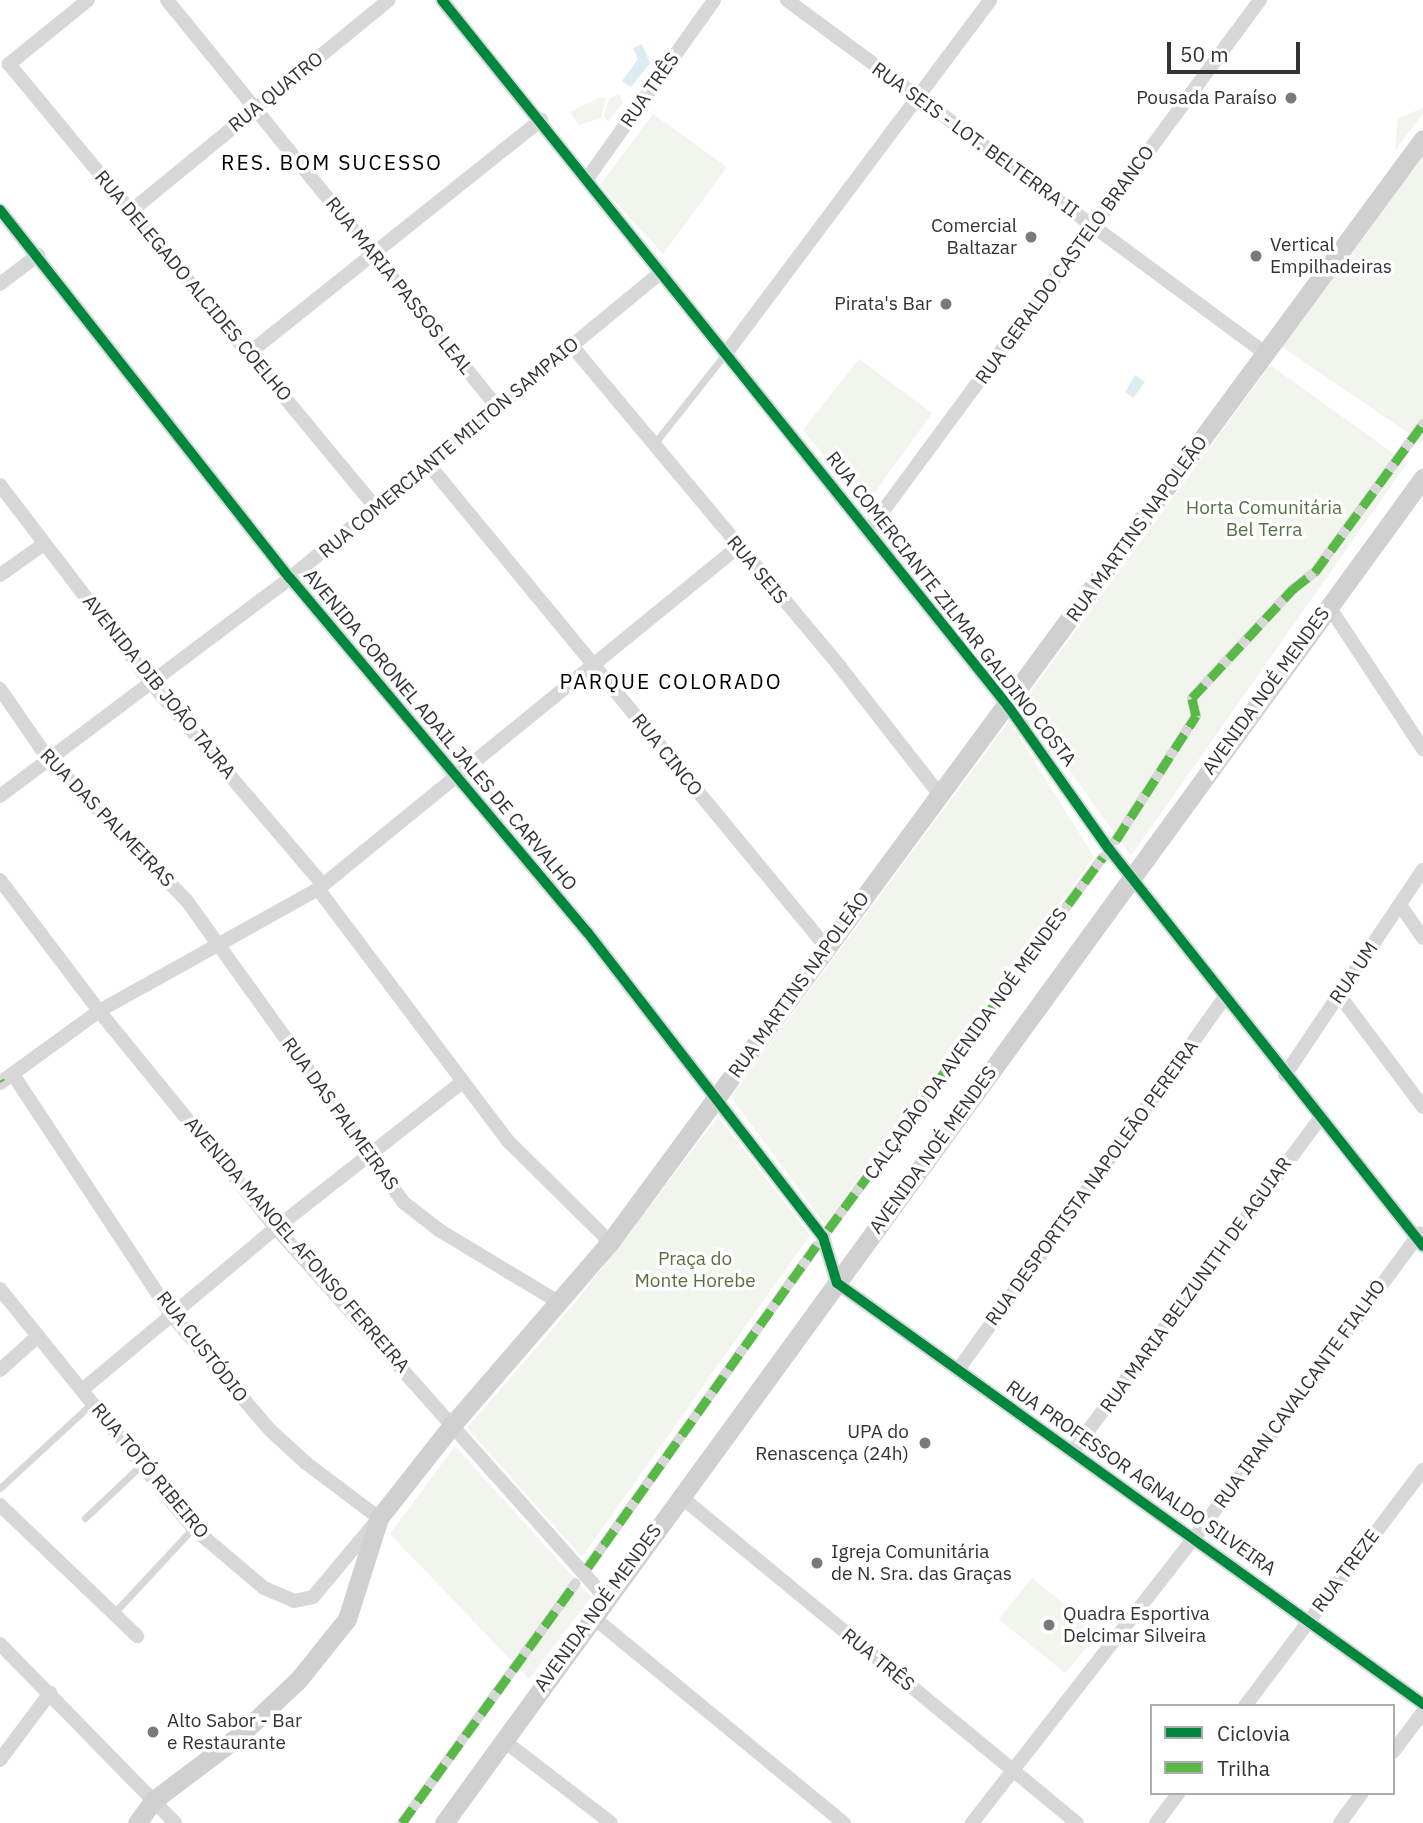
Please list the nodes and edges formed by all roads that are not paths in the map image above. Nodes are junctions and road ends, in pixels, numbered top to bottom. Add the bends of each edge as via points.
1 (88, 0) edge
2 (167, 0) edge
3 (389, 0) edge
4 (442, 0) edge
5 (714, 0) edge
6 (787, 0) edge
7 (990, 0) edge
8 (1260, 0) edge
9 (916, 99) junction
10 (254, 109) junction
11 (541, 120) junction
12 (1423, 139) edge
13 (587, 179) junction
14 (0, 209) edge
15 (131, 211) junction
16 (1094, 226) junction
17 (373, 254) junction
18 (38, 255) junction
19 (661, 272) junction
20 (0, 284) edge
21 (572, 346) junction
22 (727, 352) junction
23 (1265, 353) junction
24 (249, 354) junction
25 (498, 408) junction
26 (1423, 424) edge
27 (654, 444) junction
28 (429, 465) junction
29 (1423, 478) edge
30 (0, 485) edge
31 (376, 508) junction
32 (869, 530) junction
33 (44, 544) junction
34 (738, 547) junction
35 (0, 575) edge
36 (290, 579) junction
37 (1328, 605) junction
38 (594, 665) junction
39 (152, 684) junction
40 (0, 689) edge
41 (1008, 706) junction
42 (1423, 749) edge
43 (47, 757) junction
44 (455, 776) junction
45 (940, 795) junction
46 (0, 796) edge
47 (1116, 840) dead end
48 (1103, 857) dead end
49 (1423, 870) edge
50 (1131, 876) junction
51 (0, 880) edge
52 (321, 887) junction
53 (1400, 905) junction
54 (1423, 938) edge
55 (219, 942) junction
56 (826, 947) junction
57 (1339, 995) junction
58 (1226, 996) junction
59 (99, 1012) junction
60 (13, 1074) junction
61 (1285, 1075) junction
62 (0, 1083) edge
63 (462, 1083) junction
64 (716, 1100) junction
65 (1423, 1107) edge
66 (1320, 1118) junction
67 (367, 1155) junction
68 (276, 1227) junction
69 (828, 1230) dead end
70 (1421, 1238) edge
71 (610, 1242) junction
72 (816, 1246) dead end
73 (837, 1283) junction
74 (0, 1289) edge
75 (560, 1303) junction
76 (173, 1317) junction
77 (38, 1336) junction
78 (0, 1370) edge
79 (958, 1370) junction
80 (82, 1390) junction
81 (92, 1403) junction
82 (453, 1424) junction
83 (1073, 1451) junction
84 (142, 1465) junction
85 (1423, 1470) edge
86 (0, 1488) edge
87 (680, 1496) junction
88 (0, 1505) edge
89 (85, 1518) dead end
90 (379, 1518) junction
91 (192, 1528) junction
92 (1195, 1537) junction
93 (587, 1567) dead end
94 (576, 1583) dead end
95 (606, 1599) junction
96 (114, 1614) junction
97 (593, 1617) junction
98 (1309, 1621) junction
99 (137, 1636) dead end
100 (0, 1644) edge
101 (50, 1693) junction
102 (1247, 1704) edge
103 (1423, 1704) edge
104 (1423, 1712) edge
105 (503, 1740) junction
106 (1395, 1749) edge
107 (0, 1760) edge
108 (1013, 1770) junction
109 (1177, 1795) edge
110 (1361, 1795) edge
111 (154, 1800) junction
112 (137, 1823) edge
113 (175, 1823) edge
114 (402, 1823) edge
115 (444, 1823) edge
116 (611, 1823) edge
117 (844, 1823) edge
118 (972, 1823) edge
119 (1077, 1823) edge
120 (1156, 1823) edge
121 (1340, 1823) edge

1 - 15 street, RUA DELEGADO ALCIDES COELHO via 9,64
2 - 10 street, RUA MARIA PASSOS LEAL
3 - 10 street, RUA QUATRO
4 - 11 street, RUA COMERCIANTE ZILMAR GALDINO COSTA
5 - 13 street, RUA TRÊS
6 - 9 street, RUA SEIS - LOT. BELTERRA II
7 - 9 street
8 - 16 street, RUA GERALDO CASTELO BRANCO
9 - 16 street, RUA SEIS - LOT. BELTERRA II
9 - 22 street
10 - 15 street, RUA QUATRO
10 - 17 street, RUA MARIA PASSOS LEAL
11 - 13 street, RUA COMERCIANTE ZILMAR GALDINO COSTA
11 - 17 street
12 - 23 main road, RUA MARTINS NAPOLEÃO
13 - 19 street, RUA COMERCIANTE ZILMAR GALDINO COSTA
14 - 18 street, AVENIDA CORONEL ADAIL JALES DE CARVALHO
15 - 24 street, RUA DELEGADO ALCIDES COELHO
16 - 23 street, RUA SEIS - LOT. BELTERRA II
16 - 32 street, RUA GERALDO CASTELO BRANCO
17 - 24 street
17 - 25 street, RUA MARIA PASSOS LEAL
18 - 20 street
18 - 36 street, AVENIDA CORONEL ADAIL JALES DE CARVALHO
19 - 21 street, RUA COMERCIANTE MILTON SAMPAIO
19 - 22 street, RUA COMERCIANTE ZILMAR GALDINO COSTA
21 - 25 street, RUA COMERCIANTE MILTON SAMPAIO
21 - 27 street, RUA SEIS
22 - 27 lane
22 - 32 street, RUA COMERCIANTE ZILMAR GALDINO COSTA
23 - 41 main road, RUA MARTINS NAPOLEÃO
24 - 31 street, RUA DELEGADO ALCIDES COELHO
25 - 28 street, RUA COMERCIANTE MILTON SAMPAIO
26 - 47 street via 1315,572 1293,589 1192,698 1196,716
27 - 34 street, RUA SEIS
28 - 31 street, RUA COMERCIANTE MILTON SAMPAIO
28 - 38 street, RUA CINCO
29 - 37 main road, AVENIDA NOÉ MENDES
30 - 33 street, AVENIDA DIB JOÃO TAJRA
31 - 36 street, RUA COMERCIANTE MILTON SAMPAIO
32 - 41 street, RUA COMERCIANTE ZILMAR GALDINO COSTA
33 - 35 street
33 - 39 street, AVENIDA DIB JOÃO TAJRA
34 - 38 street
34 - 45 street, RUA SEIS
36 - 39 street, RUA COMERCIANTE MILTON SAMPAIO
36 - 44 street, AVENIDA CORONEL ADAIL JALES DE CARVALHO
37 - 42 street
37 - 50 main road, AVENIDA NOÉ MENDES
38 - 44 street
38 - 56 street, RUA CINCO
39 - 43 street, RUA COMERCIANTE MILTON SAMPAIO
39 - 52 street, AVENIDA DIB JOÃO TAJRA
40 - 43 street, RUA DAS PALMEIRAS
41 - 45 main road, RUA MARTINS NAPOLEÃO
41 - 50 street, RUA COMERCIANTE ZILMAR GALDINO COSTA
43 - 46 street, RUA COMERCIANTE MILTON SAMPAIO
43 - 55 street, RUA DAS PALMEIRAS via 187,901
44 - 52 street
44 - 64 street, AVENIDA CORONEL ADAIL JALES DE CARVALHO via 588,933
45 - 56 main road, RUA MARTINS NAPOLEÃO
48 - 69 street, CALÇADÃO DA AVENIDA NOÉ MENDES
49 - 53 street, RUA UM
50 - 58 street, RUA COMERCIANTE ZILMAR GALDINO COSTA
50 - 73 main road, AVENIDA NOÉ MENDES
51 - 59 street, AVENIDA MANOEL AFONSO FERREIRA
52 - 55 street
52 - 63 street, AVENIDA DIB JOÃO TAJRA
53 - 54 street
53 - 57 street, RUA UM
55 - 59 street
55 - 67 street, RUA DAS PALMEIRAS
56 - 64 main road, RUA MARTINS NAPOLEÃO
57 - 61 street, RUA UM
57 - 65 street
58 - 61 street, RUA COMERCIANTE ZILMAR GALDINO COSTA
58 - 79 street, RUA DESPORTISTA NAPOLEÃO PEREIRA
59 - 60 street
59 - 68 street, AVENIDA MANOEL AFONSO FERREIRA
60 - 62 street
60 - 76 street, RUA CUSTÓDIO
61 - 66 street, RUA COMERCIANTE ZILMAR GALDINO COSTA
63 - 67 street
63 - 71 street, AVENIDA DIB JOÃO TAJRA via 508,1141
64 - 71 main road, RUA MARTINS NAPOLEÃO
64 - 73 street, AVENIDA CORONEL ADAIL JALES DE CARVALHO via 823,1237
66 - 70 street, RUA COMERCIANTE ZILMAR GALDINO COSTA
66 - 83 street, RUA MARIA BELZUNITH DE AGUIAR
67 - 68 street
67 - 75 street, RUA DAS PALMEIRAS via 417,1214
68 - 76 street
68 - 82 street, AVENIDA MANOEL AFONSO FERREIRA
70 - 92 street, RUA IRAN CAVALCANTE FIALHO
71 - 75 main road, RUA MARTINS NAPOLEÃO
72 - 93 street
73 - 79 street, RUA PROFESSOR AGNALDO SILVEIRA
73 - 87 main road, AVENIDA NOÉ MENDES
74 - 77 street, RUA TOTÓ RIBEIRO
75 - 82 main road, RUA MARTINS NAPOLEÃO
76 - 80 street
76 - 90 street, RUA CUSTÓDIO via 270,1430 306,1464
77 - 78 street
77 - 80 street, RUA TOTÓ RIBEIRO
79 - 83 street, RUA PROFESSOR AGNALDO SILVEIRA
80 - 81 street, RUA TOTÓ RIBEIRO
81 - 84 street, RUA TOTÓ RIBEIRO
81 - 86 lane
82 - 90 main road, RUA MARTINS NAPOLEÃO
82 - 95 street, AVENIDA MANOEL AFONSO FERREIRA
83 - 92 street, RUA PROFESSOR AGNALDO SILVEIRA
84 - 89 lane
84 - 91 street, RUA TOTÓ RIBEIRO
85 - 98 street, RUA TREZE
87 - 95 main road, AVENIDA NOÉ MENDES
87 - 108 street, RUA TRÊS
88 - 96 street
90 - 91 street, RUA TOTÓ RIBEIRO via 320,1591 303,1601 264,1588
90 - 111 main road, RUA MARTINS NAPOLEÃO via 346,1619 299,1679 208,1762
91 - 96 lane
92 - 98 street, RUA PROFESSOR AGNALDO SILVEIRA
92 - 108 street, RUA IRAN CAVALCANTE FIALHO
94 - 114 street
95 - 97 main road, AVENIDA NOÉ MENDES
96 - 99 street
97 - 105 main road, AVENIDA NOÉ MENDES
97 - 117 street
98 - 102 street, RUA TREZE
98 - 103 street, RUA PROFESSOR AGNALDO SILVEIRA
100 - 101 street
101 - 107 street
101 - 111 street
104 - 106 street
105 - 115 main road, AVENIDA NOÉ MENDES
105 - 116 street
108 - 118 street, RUA IRAN CAVALCANTE FIALHO
108 - 119 street, RUA TRÊS
109 - 120 street
110 - 121 street
111 - 112 main road, RUA MARTINS NAPOLEÃO
111 - 113 street

